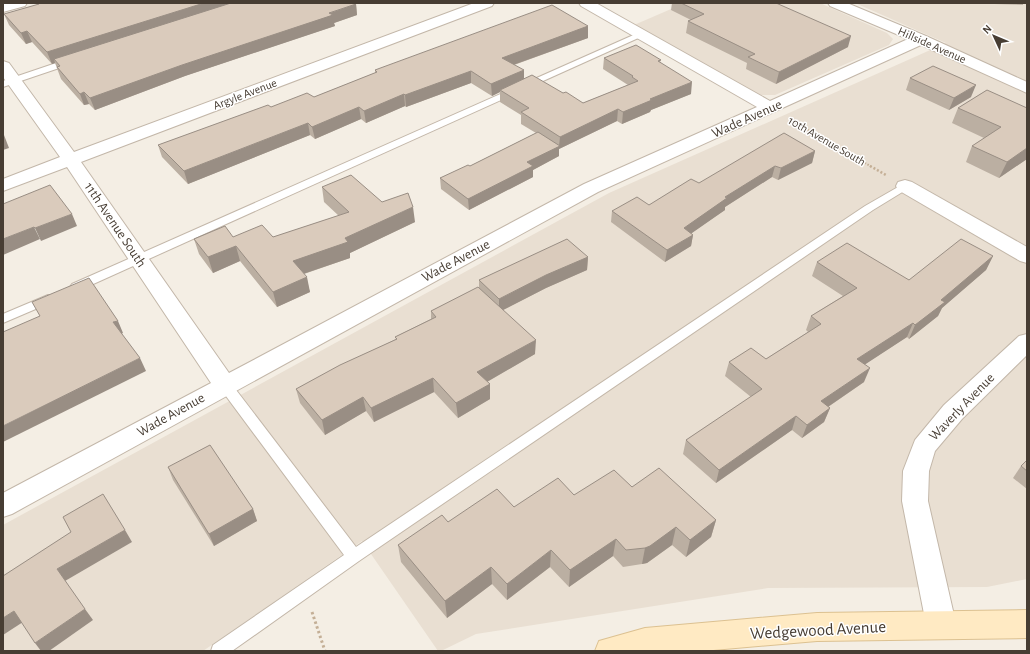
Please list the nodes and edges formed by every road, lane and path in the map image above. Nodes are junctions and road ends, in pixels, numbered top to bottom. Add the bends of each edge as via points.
1 (20, 3) edge
2 (487, 3) edge
3 (586, 3) edge
4 (835, 3) edge
5 (3, 8) edge
6 (641, 35) junction
7 (921, 39) junction
8 (81, 58) edge
9 (6, 76) edge
10 (1027, 88) edge
11 (771, 108) junction
12 (70, 159) junction
13 (3, 185) edge
14 (906, 186) junction
15 (1027, 256) edge
16 (139, 260) junction
17 (3, 319) edge
18 (1027, 342) edge
19 (225, 386) junction
20 (3, 506) edge
21 (354, 556) junction
22 (304, 591) junction
23 (941, 624) junction
24 (1027, 624) edge
25 (219, 651) edge
26 (326, 651) edge
27 (610, 651) edge

1 - 5 street
2 - 12 street, Argyle Avenue
3 - 6 street
4 - 7 street, Hillside Avenue
6 - 11 street
6 - 16 lane
7 - 10 street, Hillside Avenue
7 - 11 street, Wade Avenue
8 - 9 lane
9 - 12 street, 11th Avenue South
11 - 14 path, 10th Avenue South
11 - 19 street, Wade Avenue via 590,188
12 - 13 street, Argyle Avenue
12 - 16 street, 11th Avenue South
14 - 15 street
14 - 21 lane via 869,208
16 - 17 lane
16 - 19 street, 11th Avenue South
18 - 23 street, Waverly Avenue via 948,418 924,447 916,472 915,501
19 - 20 street, Wade Avenue
19 - 21 lane
21 - 22 lane
22 - 25 lane
22 - 26 path
23 - 24 main road, Wedgewood Avenue
23 - 27 main road, Wedgewood Avenue via 817,627 645,642

